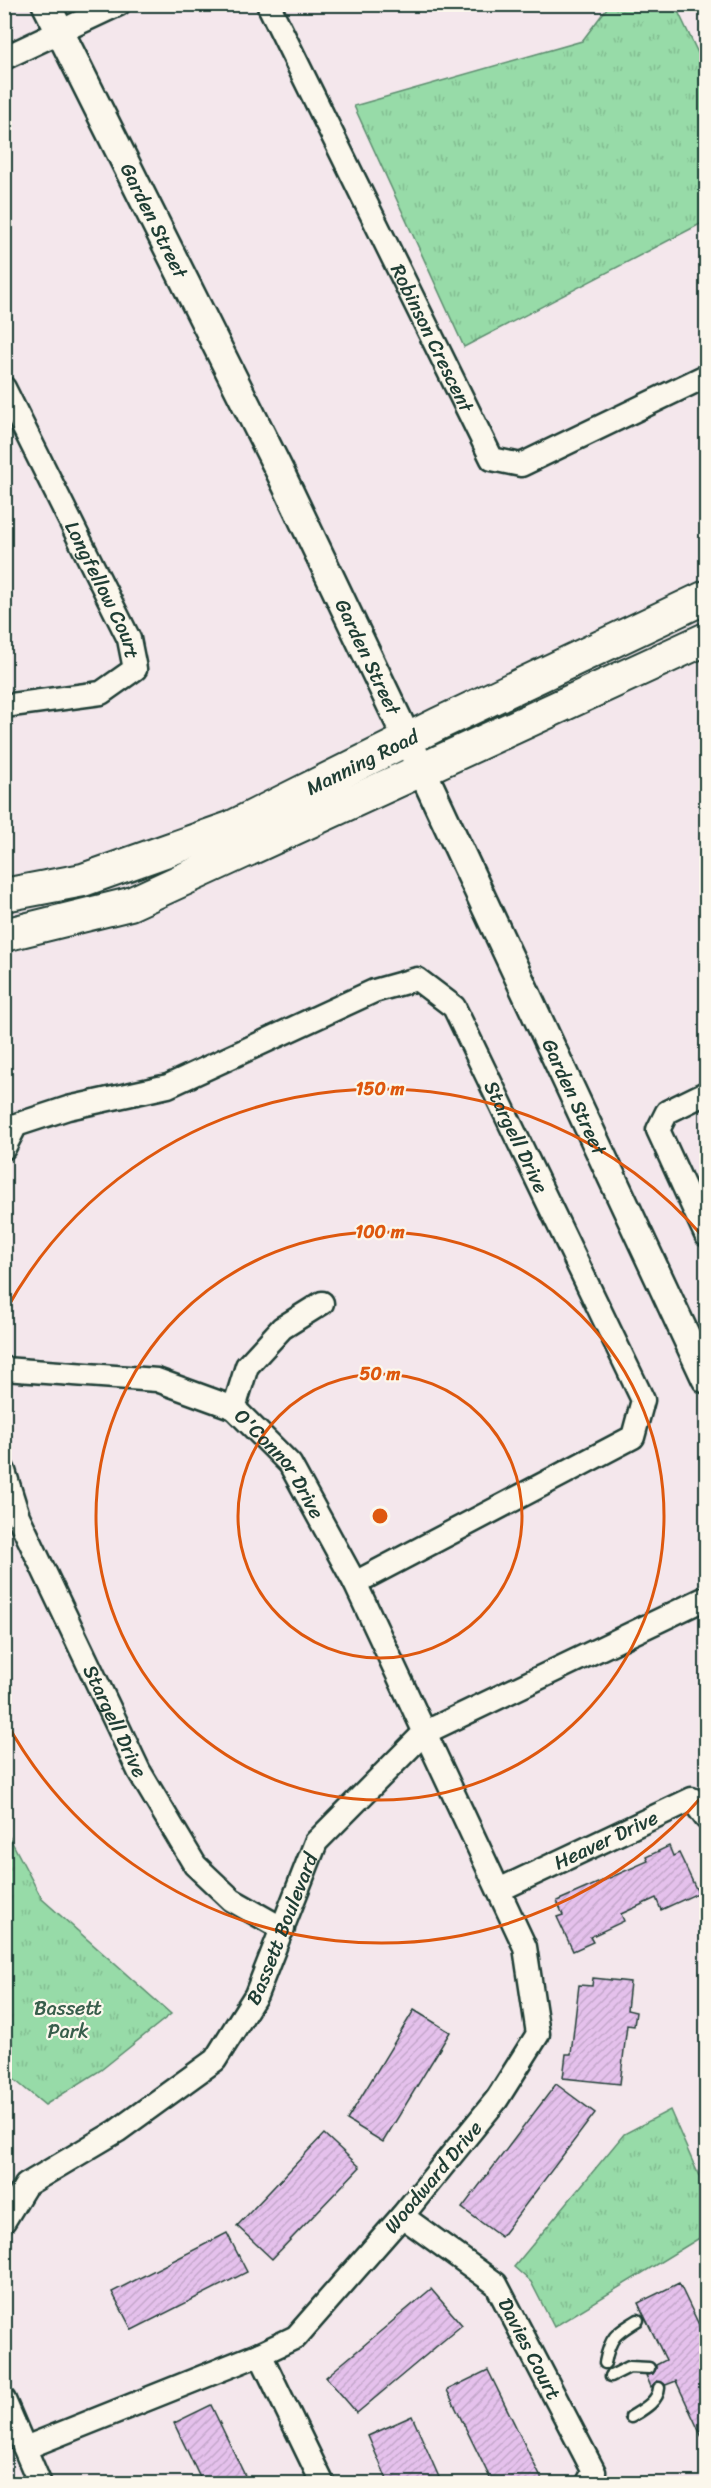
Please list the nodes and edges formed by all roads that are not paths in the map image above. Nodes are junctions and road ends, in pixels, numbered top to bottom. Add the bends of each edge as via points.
1 (46, 4) edge
2 (119, 4) edge
3 (268, 4) edge
4 (58, 32) junction
5 (4, 58) edge
6 (706, 376) edge
7 (7, 401) edge
8 (706, 597) edge
9 (706, 639) edge
10 (4, 706) edge
11 (407, 740) junction
12 (422, 770) junction
13 (4, 895) edge
14 (4, 935) edge
15 (706, 1093) edge
16 (4, 1148) edge
17 (706, 1235) edge
18 (322, 1303) dead end
19 (4, 1369) edge
20 (706, 1379) edge
21 (234, 1408) junction
22 (4, 1471) edge
23 (355, 1583) junction
24 (706, 1598) edge
25 (423, 1732) junction
26 (706, 1818) edge
27 (499, 1890) junction
28 (283, 1929) junction
29 (402, 2216) junction
30 (4, 2221) edge
31 (638, 2320) dead end
32 (260, 2354) junction
33 (605, 2363) dead end
34 (649, 2368) dead end
35 (611, 2376) dead end
36 (659, 2388) dead end
37 (4, 2400) edge
38 (631, 2417) dead end
39 (25, 2448) junction
40 (40, 2484) edge
41 (324, 2484) edge
42 (587, 2484) edge

1 - 4 street, Garden Street
2 - 4 street
3 - 6 street, Robinson Crescent via 492,459 521,465
4 - 5 street
4 - 11 street, Garden Street via 280,472
7 - 10 street, Longfellow Court via 129,639 135,669 100,693
8 - 11 main road, Manning Road
9 - 12 main road, Manning Road
11 - 12 street, Garden Street
11 - 13 main road, Manning Road via 230,828 83,880
12 - 14 main road, Manning Road via 130,904
12 - 20 street, Garden Street
15 - 17 street via 667,1112 658,1130
16 - 23 street, Stargell Drive via 16,1125 68,1108 168,1086 374,991 417,980 454,1007 643,1400 633,1437
18 - 21 street via 282,1328 247,1366
19 - 21 street, O'Connor Drive via 157,1380
21 - 23 street, O'Connor Drive via 290,1464
22 - 28 street, Stargell Drive via 18,1516 139,1771 195,1865 232,1900
23 - 25 street, O'Connor Drive
24 - 25 street, Bassett Boulevard
25 - 27 street, Woodward Drive
25 - 28 street, Bassett Boulevard via 316,1842
26 - 27 street, Heaver Drive via 692,1799
27 - 29 street, Woodward Drive via 525,1947 538,2034 497,2099
28 - 30 street, Bassett Boulevard via 256,1995 215,2060 117,2131 26,2185
29 - 32 street, Woodward Drive via 296,2337
29 - 42 street, Davies Court via 496,2284 594,2472
31 - 33 lane via 615,2333
32 - 39 street, Woodward Drive
32 - 41 street
34 - 35 lane via 629,2367
36 - 38 lane via 659,2394 648,2406
37 - 39 street
39 - 40 street

